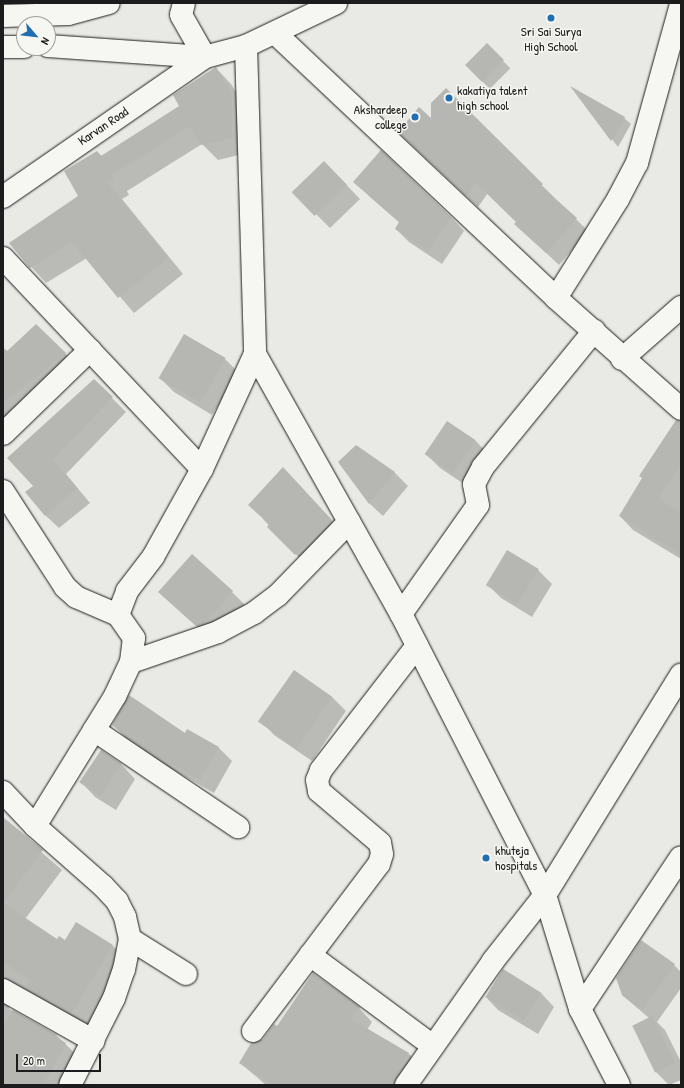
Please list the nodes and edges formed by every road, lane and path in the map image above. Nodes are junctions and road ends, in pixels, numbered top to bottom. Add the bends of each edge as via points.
1 (109, 3) edge
2 (184, 3) edge
3 (336, 3) edge
4 (681, 3) edge
5 (41, 9) edge
6 (3, 16) edge
7 (275, 33) junction
8 (246, 46) junction
9 (3, 47) edge
10 (16, 47) edge
11 (56, 47) edge
12 (205, 58) junction
13 (3, 197) edge
14 (3, 258) edge
15 (556, 298) junction
16 (681, 307) edge
17 (594, 330) junction
18 (90, 350) junction
19 (256, 354) junction
20 (622, 359) junction
21 (681, 409) edge
22 (3, 434) edge
23 (202, 469) junction
24 (3, 491) edge
25 (349, 522) junction
26 (402, 614) junction
27 (118, 616) junction
28 (416, 646) junction
29 (131, 662) junction
30 (681, 676) edge
31 (94, 730) junction
32 (3, 792) edge
33 (35, 826) junction
34 (238, 827) dead end
35 (681, 857) edge
36 (545, 895) junction
37 (130, 938) junction
38 (310, 954) junction
39 (186, 974) dead end
40 (3, 990) edge
41 (580, 1009) junction
42 (253, 1031) dead end
43 (94, 1041) junction
44 (433, 1046) junction
45 (70, 1085) edge
46 (406, 1085) edge
47 (619, 1085) edge

1 - 5 street via 68,14
2 - 12 street via 181,15
3 - 7 street, Karvan Road
4 - 15 street via 637,163 618,199
5 - 6 street
7 - 8 street, Karvan Road
7 - 15 street
8 - 12 street, Karvan Road
8 - 19 street
9 - 10 street
11 - 12 street
12 - 13 street, Karvan Road
14 - 18 street
15 - 17 street
16 - 20 street
17 - 20 street
17 - 26 street via 482,468 474,484 478,505
18 - 22 street
18 - 23 street
19 - 23 street
19 - 25 street
20 - 21 street
23 - 27 street via 153,557 127,591
24 - 27 street via 65,586 76,597
25 - 26 street
25 - 29 street via 278,595 254,613 218,632
26 - 28 street
27 - 29 street via 134,638
28 - 36 street
28 - 38 street via 317,780 319,791 380,843 382,854 379,864
29 - 31 street via 115,696
30 - 36 street
31 - 33 street
31 - 34 street
32 - 33 street
33 - 37 street via 104,886 117,901 125,917
35 - 41 street
36 - 41 street
36 - 44 street via 492,961
37 - 39 street
37 - 43 street via 124,969 114,998
38 - 42 street
38 - 44 street
40 - 43 street
41 - 47 street
43 - 45 street
44 - 46 street

